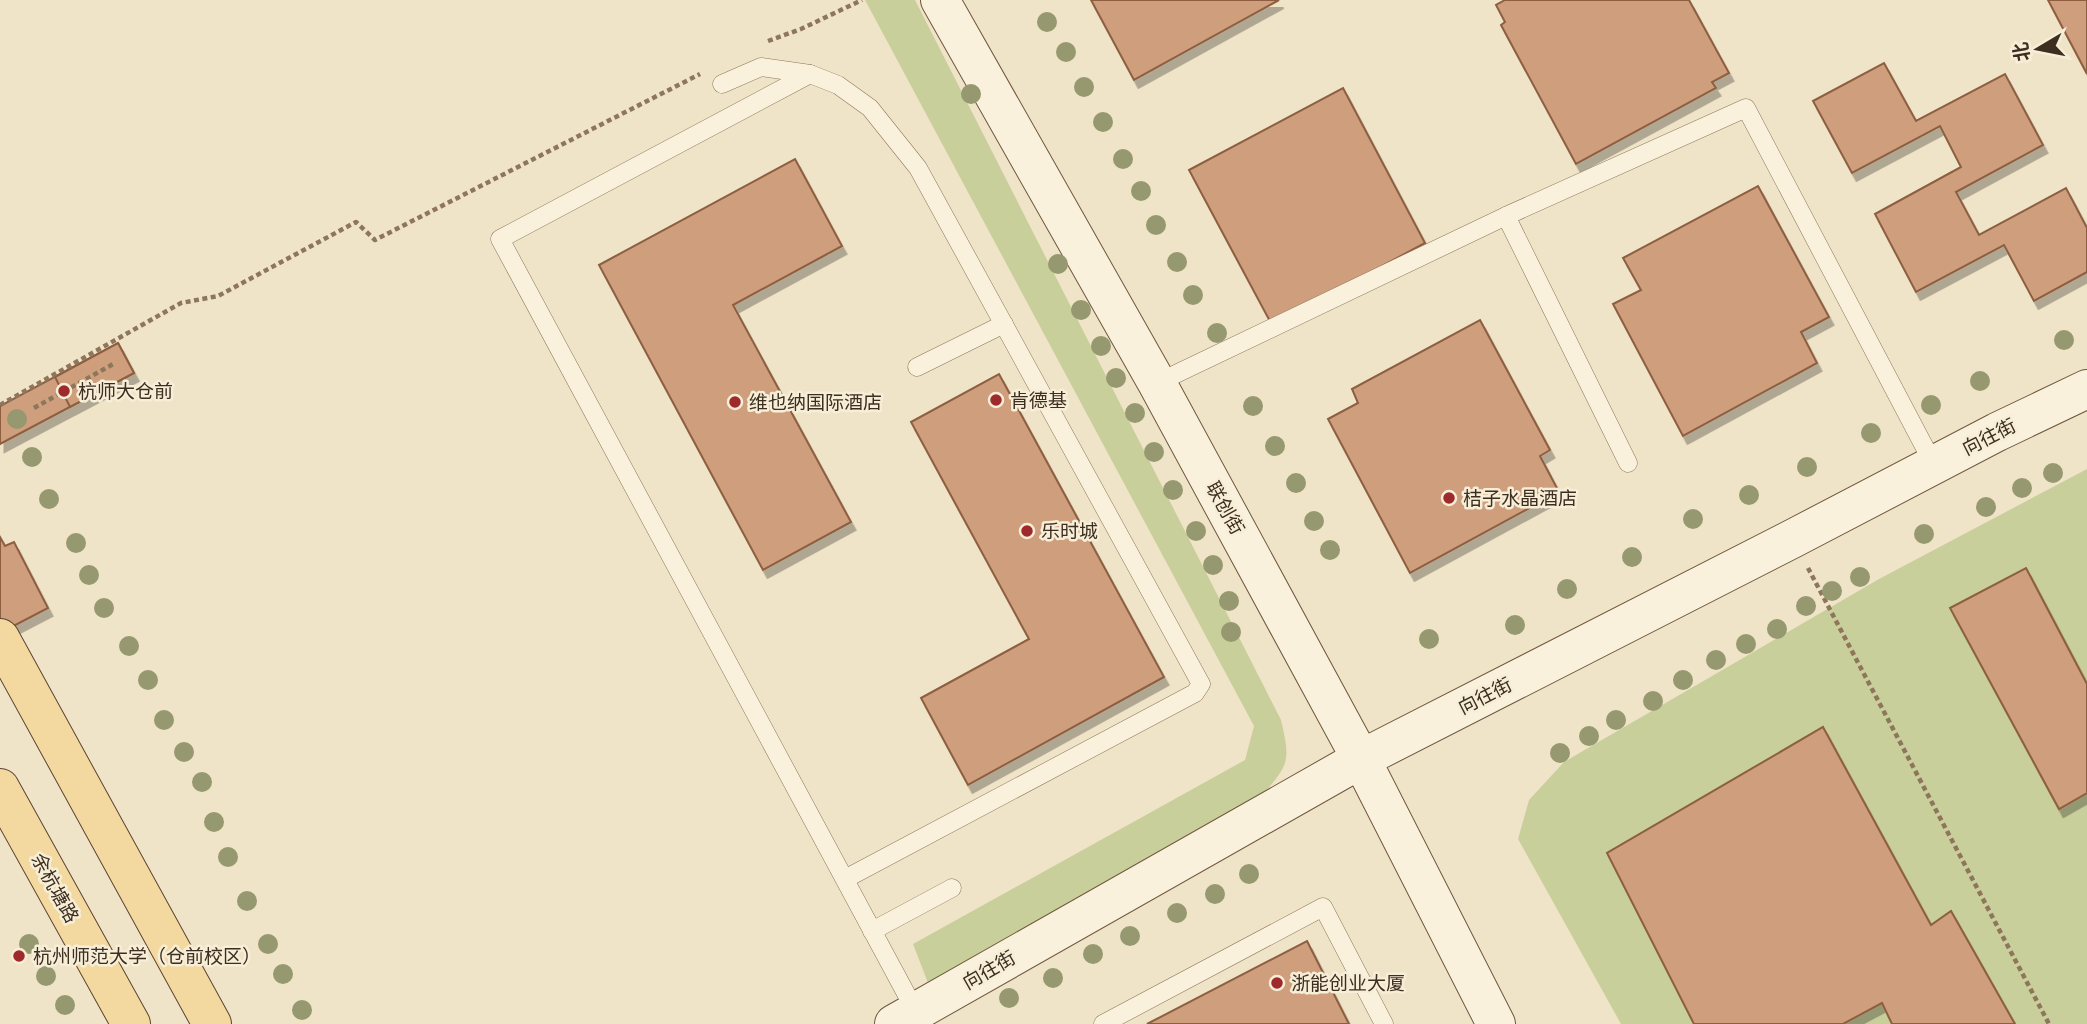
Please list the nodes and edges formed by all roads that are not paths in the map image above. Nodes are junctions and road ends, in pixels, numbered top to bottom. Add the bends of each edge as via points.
1 (940, 0) edge
2 (810, 74) junction
3 (722, 84) dead end
4 (1506, 216) junction
5 (1004, 324) junction
6 (916, 367) dead end
7 (1157, 383) junction
8 (2087, 390) edge
9 (1629, 463) dead end
10 (1934, 465) junction
11 (0, 638) edge
12 (1361, 759) junction
13 (0, 788) edge
14 (845, 879) junction
15 (952, 888) dead end
16 (872, 931) junction
17 (905, 1018) edge
18 (131, 1024) edge
19 (212, 1024) edge
20 (1103, 1024) edge
21 (1384, 1024) edge
22 (1496, 1024) edge

1 - 7 street, 联创街
2 - 3 lane via 761,67
2 - 5 lane via 838,85 870,108 918,168
2 - 14 lane via 500,239
4 - 7 lane
4 - 9 lane
4 - 10 lane via 1746,108
5 - 6 lane
5 - 14 lane via 1201,684 1195,693
7 - 12 street, 联创街
8 - 10 street, 向往街
10 - 12 street, 向往街
11 - 19 main road
12 - 17 street, 向往街
12 - 22 street, 联创街
13 - 18 main road, 余杭塘路
14 - 16 lane
15 - 16 lane
16 - 17 lane
20 - 21 lane via 1323,907

